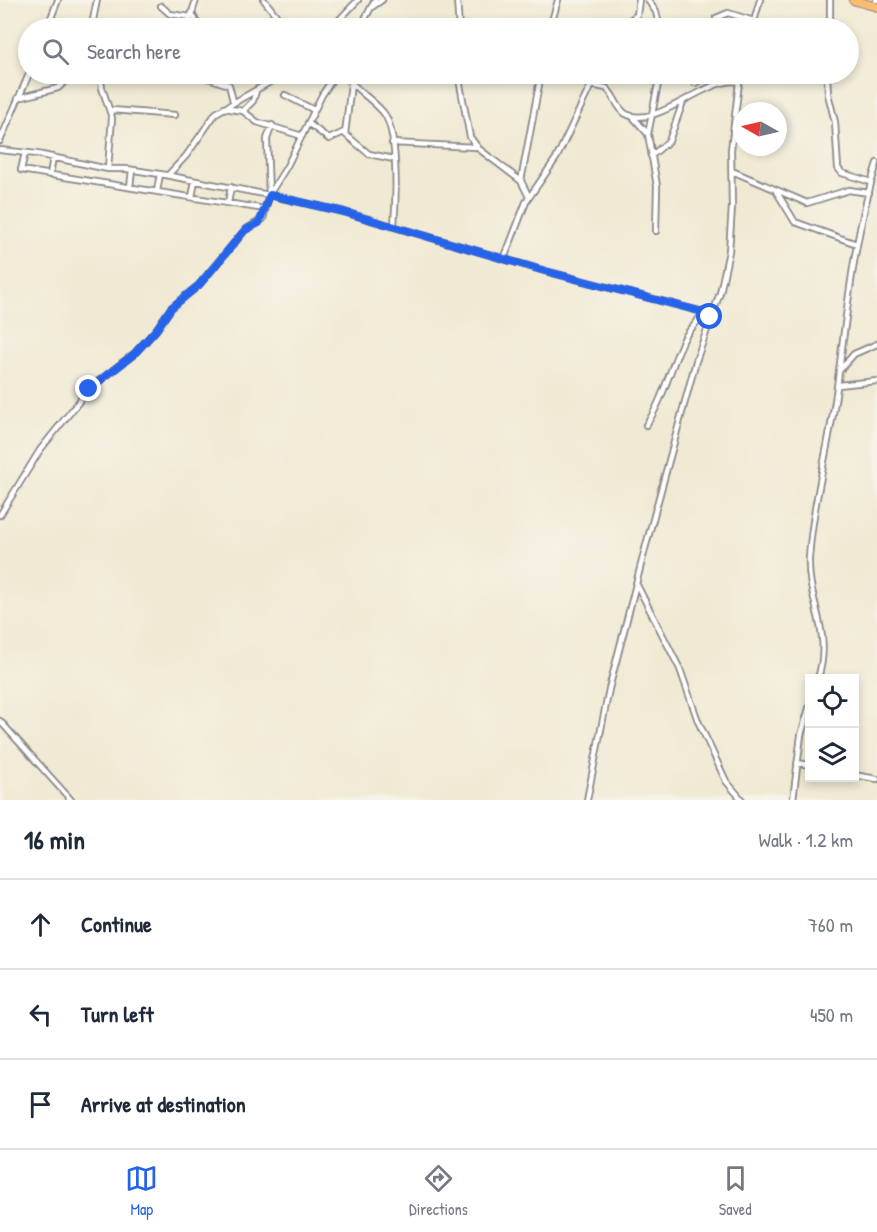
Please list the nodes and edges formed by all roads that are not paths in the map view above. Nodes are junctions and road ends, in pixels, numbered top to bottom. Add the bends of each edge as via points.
1 (58, 0) edge
2 (97, 0) edge
3 (196, 0) edge
4 (264, 0) edge
5 (358, 0) edge
6 (375, 0) edge
7 (382, 0) edge
8 (457, 0) edge
9 (558, 0) edge
10 (639, 0) edge
11 (648, 0) edge
12 (760, 0) edge
13 (830, 0) edge
14 (853, 0) edge
15 (161, 6) dead end
16 (372, 7) junction
17 (877, 7) edge
18 (192, 16) joint
19 (50, 18) edge
20 (93, 18) edge
21 (278, 18) edge
22 (341, 18) edge
23 (366, 18) edge
24 (458, 18) edge
25 (553, 18) edge
26 (632, 18) edge
27 (658, 18) edge
28 (716, 18) dead end
29 (744, 18) edge
30 (755, 18) edge
31 (830, 18) edge
32 (24, 84) edge
33 (62, 84) edge
34 (101, 84) edge
35 (227, 84) edge
36 (268, 84) edge
37 (330, 84) edge
38 (351, 84) joint
39 (460, 84) edge
40 (539, 84) edge
41 (658, 84) edge
42 (695, 84) edge
43 (719, 84) edge
44 (739, 84) edge
45 (828, 84) edge
46 (256, 91) junction
47 (698, 92) junction
48 (285, 95) dead end
49 (18, 98) junction
50 (233, 101) junction
51 (683, 102) junction
52 (223, 107) junction
53 (112, 110) junction
54 (314, 110) junction
55 (243, 111) junction
56 (651, 114) junction
57 (175, 115) dead end
58 (630, 115) junction
59 (308, 123) junction
60 (272, 125) junction
61 (344, 132) junction
62 (648, 134) junction
63 (302, 136) junction
64 (0, 141) edge
65 (392, 143) junction
66 (476, 147) junction
67 (0, 150) edge
68 (25, 153) junction
69 (651, 156) junction
70 (53, 157) junction
71 (394, 159) junction
72 (877, 162) edge
73 (108, 169) junction
74 (132, 170) junction
75 (876, 170) edge
76 (732, 171) junction
77 (160, 174) junction
78 (50, 175) junction
79 (168, 176) junction
80 (195, 181) junction
81 (521, 181) junction
82 (871, 182) junction
83 (130, 187) junction
84 (231, 187) junction
85 (776, 190) junction
86 (157, 191) junction
87 (868, 192) junction
88 (259, 194) junction
89 (270, 195) junction
90 (192, 197) junction
91 (529, 198) junction
92 (228, 202) junction
93 (255, 207) junction
94 (265, 209) junction
95 (394, 226) junction
96 (656, 231) dead end
97 (854, 243) dead end
98 (504, 259) junction
99 (702, 312) junction
100 (711, 314) junction
101 (877, 345) edge
102 (838, 372) junction
103 (877, 381) edge
104 (838, 385) junction
105 (646, 425) dead end
106 (0, 515) edge
107 (637, 585) junction
108 (819, 674) edge
109 (0, 721) edge
110 (805, 722) edge
111 (797, 763) junction
112 (805, 764) edge
113 (859, 776) edge
114 (877, 779) edge
115 (71, 800) edge
116 (586, 800) edge
117 (742, 800) edge
118 (793, 800) edge

1 - 19 street
2 - 20 street
3 - 18 street
4 - 21 street
5 - 22 street
6 - 16 street
7 - 16 street
8 - 24 street
9 - 25 street
10 - 26 street via 637,15
11 - 27 street
12 - 30 street
13 - 31 street
14 - 17 highway
15 - 18 street via 170,14
16 - 23 street
28 - 29 street via 728,13
32 - 49 street
33 - 49 street
34 - 53 street
35 - 50 street
36 - 46 street
37 - 54 street
38 - 61 street
38 - 65 street via 383,112
39 - 66 street via 468,129
40 - 81 street
41 - 56 street
42 - 47 street
43 - 47 street
44 - 76 street
45 - 82 street via 835,122 837,168
46 - 50 street
46 - 55 street
47 - 51 street
48 - 54 street
49 - 64 street
50 - 52 street
51 - 56 street
51 - 69 street via 669,141
52 - 55 street
52 - 79 street
53 - 57 street
53 - 73 street
54 - 59 street
55 - 60 street via 257,122
56 - 58 street
56 - 62 street
58 - 62 street
58 - 91 street via 622,111 606,88 591,85 557,158
59 - 61 street via 329,139
59 - 63 street
60 - 63 street
60 - 89 street via 267,139
61 - 71 street via 369,154
62 - 69 street
63 - 89 street
65 - 66 street
65 - 71 street
66 - 81 street
67 - 68 street
68 - 70 street
68 - 78 street via 21,170
69 - 96 street via 657,186
70 - 73 street
70 - 78 street
71 - 95 street
72 - 75 street
73 - 74 street
74 - 77 street
74 - 83 street
75 - 82 street
76 - 85 street
76 - 100 street via 729,251
77 - 79 street
77 - 86 street
78 - 83 street
79 - 80 street
80 - 84 street
80 - 90 street
81 - 91 street
82 - 87 street
83 - 86 street
84 - 88 street
84 - 92 street
85 - 87 street via 809,203 849,190
85 - 97 street via 795,222
86 - 90 street
87 - 102 street
88 - 89 street
88 - 93 street
89 - 94 street
89 - 95 street
90 - 92 street
91 - 98 street
92 - 93 street
93 - 94 street
94 - 106 street via 263,219 245,230 199,285 171,308 134,354 89,389 40,450
95 - 98 street
98 - 99 street
99 - 100 street
99 - 105 street via 699,322 684,338
100 - 107 street
101 - 102 street via 854,354
102 - 104 street
103 - 104 street
104 - 108 street via 809,561 824,643
107 - 116 street via 609,689
107 - 117 street via 680,669 697,720 726,780
109 - 115 street
110 - 111 street
111 - 112 street
111 - 118 street
113 - 114 street

